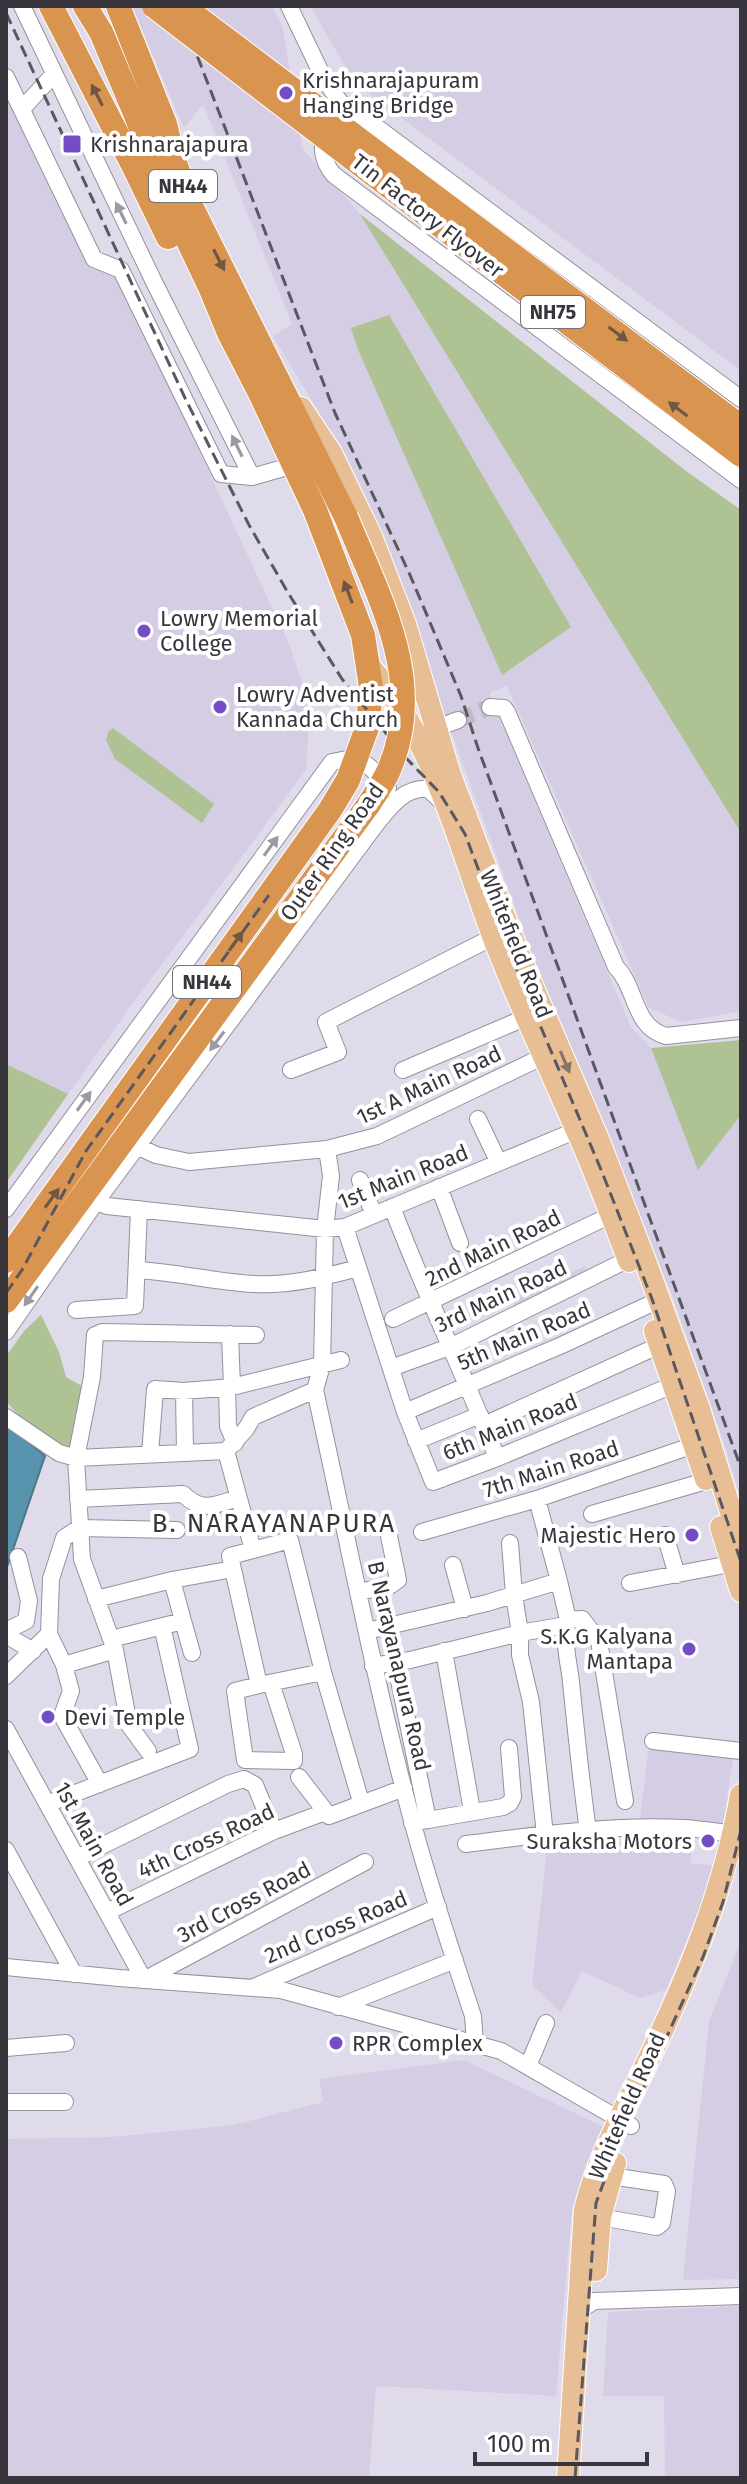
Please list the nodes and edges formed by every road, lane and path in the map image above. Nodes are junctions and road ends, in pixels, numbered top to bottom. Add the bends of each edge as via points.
1 (22, 6) edge
2 (51, 6) edge
3 (85, 6) edge
4 (105, 6) edge
5 (118, 6) edge
6 (154, 6) edge
7 (182, 6) edge
8 (289, 6) edge
9 (54, 74) junction
10 (6, 77) edge
11 (149, 84) junction
12 (22, 109) junction
13 (345, 109) junction
14 (371, 160) junction
15 (229, 333) junction
16 (268, 357) junction
17 (741, 399) edge
18 (741, 427) edge
19 (741, 455) edge
20 (294, 465) junction
21 (252, 477) junction
22 (741, 480) edge
23 (370, 667) junction
24 (357, 757) junction
25 (398, 799) junction
26 (446, 807) junction
27 (493, 937) junction
28 (623, 974) junction
29 (527, 1017) junction
30 (741, 1019) edge
31 (654, 1028) junction
32 (741, 1028) edge
33 (542, 1057) junction
34 (291, 1070) dead end
35 (403, 1070) dead end
36 (478, 1119) dead end
37 (577, 1130) junction
38 (137, 1146) junction
39 (327, 1149) junction
40 (499, 1163) junction
41 (360, 1180) dead end
42 (439, 1187) junction
43 (96, 1202) junction
44 (392, 1207) junction
45 (6, 1209) edge
46 (139, 1209) junction
47 (374, 1215) junction
48 (611, 1215) junction
49 (345, 1227) junction
50 (325, 1229) junction
51 (460, 1243) dead end
52 (629, 1259) junction
53 (6, 1261) edge
54 (358, 1268) junction
55 (137, 1270) junction
56 (325, 1277) junction
57 (6, 1301) edge
58 (431, 1303) junction
59 (653, 1303) junction
60 (76, 1310) dead end
61 (393, 1319) dead end
62 (6, 1332) edge
63 (230, 1334) junction
64 (256, 1335) dead end
65 (660, 1345) junction
66 (452, 1346) junction
67 (341, 1360) dead end
68 (322, 1365) junction
69 (391, 1368) junction
70 (466, 1384) junction
71 (673, 1385) junction
72 (229, 1387) junction
73 (315, 1390) junction
74 (184, 1391) junction
75 (405, 1412) junction
76 (6, 1417) edge
77 (482, 1420) junction
78 (416, 1441) junction
79 (694, 1445) junction
80 (231, 1447) junction
81 (185, 1452) junction
82 (150, 1454) junction
83 (76, 1458) junction
84 (497, 1458) junction
85 (706, 1481) junction
86 (238, 1498) junction
87 (78, 1499) junction
88 (537, 1499) junction
89 (592, 1514) dead end
90 (79, 1528) junction
91 (177, 1530) dead end
92 (422, 1532) dead end
93 (665, 1535) dead end
94 (389, 1536) dead end
95 (510, 1543) dead end
96 (253, 1550) junction
97 (18, 1557) dead end
98 (739, 1557) edge
99 (453, 1565) dead end
100 (233, 1569) junction
101 (677, 1575) junction
102 (172, 1580) junction
103 (559, 1581) junction
104 (630, 1583) dead end
105 (741, 1591) edge
106 (359, 1592) junction
107 (514, 1595) junction
108 (96, 1599) junction
109 (465, 1609) junction
110 (183, 1621) junction
111 (567, 1622) junction
112 (162, 1626) junction
113 (367, 1631) junction
114 (6, 1633) edge
115 (520, 1633) junction
116 (49, 1634) junction
117 (113, 1644) junction
118 (33, 1651) junction
119 (444, 1651) junction
120 (192, 1653) dead end
121 (395, 1661) junction
122 (64, 1665) junction
123 (373, 1666) junction
124 (8, 1671) edge
125 (323, 1672) junction
126 (265, 1684) junction
127 (6, 1729) edge
128 (653, 1741) dead end
129 (509, 1748) dead end
130 (148, 1751) dead end
131 (741, 1751) edge
132 (299, 1777) dead end
133 (100, 1784) junction
134 (404, 1788) junction
135 (741, 1795) edge
136 (625, 1801) dead end
137 (361, 1802) junction
138 (47, 1804) junction
139 (472, 1811) junction
140 (325, 1812) junction
141 (420, 1822) junction
142 (274, 1831) junction
143 (588, 1831) junction
144 (734, 1834) junction
145 (545, 1835) junction
146 (466, 1844) dead end
147 (6, 1850) edge
148 (77, 1858) junction
149 (365, 1862) dead end
150 (741, 1868) edge
151 (438, 1907) junction
152 (107, 1912) junction
153 (455, 1960) junction
154 (6, 1967) edge
155 (74, 1974) junction
156 (144, 1980) junction
157 (252, 1987) junction
158 (338, 2007) junction
159 (546, 2023) dead end
160 (66, 2043) dead end
161 (475, 2043) junction
162 (6, 2048) edge
163 (528, 2066) junction
164 (6, 2102) edge
165 (65, 2102) dead end
166 (625, 2122) junction
167 (611, 2176) junction
168 (600, 2217) junction
169 (741, 2296) edge
170 (587, 2306) junction
171 (568, 2478) edge
172 (582, 2478) edge

1 - 9 street
15 -> 2 highway, Outer Ring Road via 203,307
3 - 15 highway, Outer Ring Road / NH44 via 101,32
4 - 11 highway, Outer Ring Road / NH44 via 134,68
5 - 11 highway, Outer Ring Road / NH44
6 - 14 highway, Tin Factory Flyover / NH75, bridge
7 - 14 highway, Tin Factory Flyover / NH75, bridge
8 - 13 street via 324,79
9 - 12 street
21 -> 9 street
10 - 12 street
11 -> 16 highway, Outer Ring Road / NH44 via 189,202
12 - 21 street via 94,259 121,270 221,474
13 - 17 street via 355,111
13 - 22 street via 325,126 321,150 334,175
14 -> 18 highway, Tin Factory Flyover / NH75
19 -> 14 highway, Tin Factory Flyover / NH75
15 - 20 highway, Outer Ring Road / NH44
16 - 57 highway, Outer Ring Road / NH44, bridge via 346,517 394,636 403,711 388,771
16 -> 59 main road, Whitefield Road via 331,453 448,724 450,775 598,1139
20 - 21 street
23 -> 20 highway, Outer Ring Road / NH44 via 351,600
23 - 24 highway, Outer Ring Road / NH44 via 368,725
23 - 26 main road, Whitefield Road via 409,724
24 - 25 street
45 -> 24 street via 332,762
53 -> 24 highway, Outer Ring Road / NH44 via 330,810
25 - 26 street via 411,790 428,789
25 -> 38 street
26 - 27 main road, Whitefield Road
27 - 29 main road, Whitefield Road
27 - 34 street via 326,1022 338,1052
28 - 28 street via 507,712 492,705 509,706 624,964
28 - 31 street via 642,1019
29 - 33 main road, Whitefield Road
29 - 35 street
30 - 31 street
31 - 32 street via 658,1034 675,1036
33 - 37 main road, Whitefield Road
33 - 39 street, 1st A Main Road via 377,1136
36 - 40 street
37 - 40 street, 1st Main Road
37 - 48 main road, Whitefield Road
38 - 39 street, 1st A Main Road via 189,1162
38 - 43 street
39 - 50 street, B Narayanapura Road via 331,1176
40 - 42 street, 1st Main Road
41 - 47 street
42 - 44 street, 1st Main Road
42 - 51 street
43 - 46 street, 1st Main Road
43 -> 62 street
44 - 47 street, 1st Main Road
44 - 58 street
46 - 50 street, 1st Main Road
46 - 55 street
47 - 49 street, 1st Main Road
48 - 52 main road, Whitefield Road
48 - 58 street, 2nd Main Road
49 - 50 street, 1st Main Road
49 - 54 street, 6th Main Road
50 - 56 street, B Narayanapura Road
52 - 59 main road, Whitefield Road
52 - 66 street, 3rd Main Road
54 - 56 street
54 - 69 street, 6th Main Road
55 - 56 street via 253,1284
55 - 60 street via 135,1306
56 - 68 street, B Narayanapura Road
58 - 61 street, 2nd Main Road
58 - 66 street
59 - 65 main road, Whitefield Road
59 - 70 street, 5th Main Road
59 - 98 main road, Whitefield Road via 699,1409
63 - 64 street
63 - 72 street
63 - 83 street via 95,1335
65 - 71 main road, Whitefield Road
65 - 77 street
66 - 69 street, 3rd Main Road
66 - 70 street
67 - 68 street
68 - 72 street
68 - 73 street, B Narayanapura Road
69 - 75 street, 6th Main Road
70 - 75 street, 5th Main Road
70 - 77 street
71 - 79 main road, Whitefield Road
71 - 84 street, 6th Main Road
72 - 74 street
72 - 80 street
73 - 80 street via 253,1417
73 - 106 street, B Narayanapura Road
74 - 81 street
74 - 82 street via 155,1389
75 - 78 street, 6th Main Road
76 - 83 street via 59,1453
77 - 78 street
77 - 84 street
78 - 84 street, 6th Main Road via 433,1482
79 - 85 main road, Whitefield Road
79 - 88 street, 7th Main Road
80 - 81 street
80 - 86 street
81 - 82 street
82 - 83 street
83 - 87 street
85 - 89 street
85 - 98 main road, Whitefield Road
86 - 87 street via 206,1507 183,1494
86 - 96 street
87 - 90 street
88 - 92 street, 7th Main Road
88 - 103 street
90 - 91 street
90 - 108 street via 82,1559
90 - 116 street via 64,1538 51,1579
93 - 101 street
94 - 106 street via 398,1580
95 - 107 street
96 - 100 street via 230,1556
96 - 125 street via 290,1540
97 - 114 street via 29,1601 26,1621
98 - 101 street
98 - 105 main road, Whitefield Road
99 - 109 street
100 - 102 street
100 - 126 street
101 - 104 street
102 - 108 street
102 - 110 street
103 - 107 street
103 - 111 street
106 - 113 street, B Narayanapura Road
107 - 109 street
107 - 115 street
108 - 117 street
109 - 113 street
110 - 112 street
110 - 120 street
111 - 115 street
111 - 136 street via 582,1619 599,1641
111 - 143 street via 578,1773
112 - 117 street
112 - 133 street via 190,1749
113 - 123 street, B Narayanapura Road
114 - 118 street
115 - 119 street
115 - 145 street
116 - 118 street
116 - 122 street
117 - 122 street
117 - 130 street via 129,1725
118 - 124 street
119 - 121 street
119 - 139 street
121 - 123 street
121 - 141 street
122 - 133 street via 71,1691 62,1716
123 - 134 street, B Narayanapura Road
125 - 126 street
125 - 137 street
126 - 126 street via 235,1691 245,1760 294,1761
127 - 138 street, 1st Main Road
128 - 131 street
129 - 139 street via 510,1803
132 - 140 street
133 - 138 street
134 - 137 street, 4th Cross Road
134 - 141 street, B Narayanapura Road
135 - 144 main road, Whitefield Road
137 - 140 street, 4th Cross Road via 329,1816
138 - 148 street, 1st Main Road
139 - 141 street
140 - 142 street, 4th Cross Road
141 - 151 street, B Narayanapura Road
142 - 148 street via 255,1785 244,1779
142 - 152 street, 4th Cross Road
143 - 144 street via 686,1828
143 - 145 street
144 - 166 main road, Whitefield Road via 693,1961
145 - 146 street
147 - 155 street
148 - 152 street, 1st Main Road
149 - 156 street, 3rd Cross Road
150 - 166 main road, Whitefield Road via 706,1965 654,2082
151 - 153 street, B Narayanapura Road
151 - 157 street, 2nd Cross Road
152 - 156 street, 1st Main Road
153 - 158 street
153 - 161 street, B Narayanapura Road via 473,2016
154 - 155 street
155 - 156 street
156 - 157 street
157 - 158 street
158 - 161 street
159 - 163 street
160 - 162 street
161 - 163 street
163 - 166 street
164 - 165 street
166 - 167 main road, Whitefield Road
166 - 170 main road, Whitefield Road via 594,2178 585,2209
167 - 168 main road, Whitefield Road
167 - 168 street via 664,2184 662,2223 657,2227
168 - 170 main road, Whitefield Road
169 - 170 street
170 - 171 main road, Whitefield Road
170 - 172 main road, Whitefield Road

